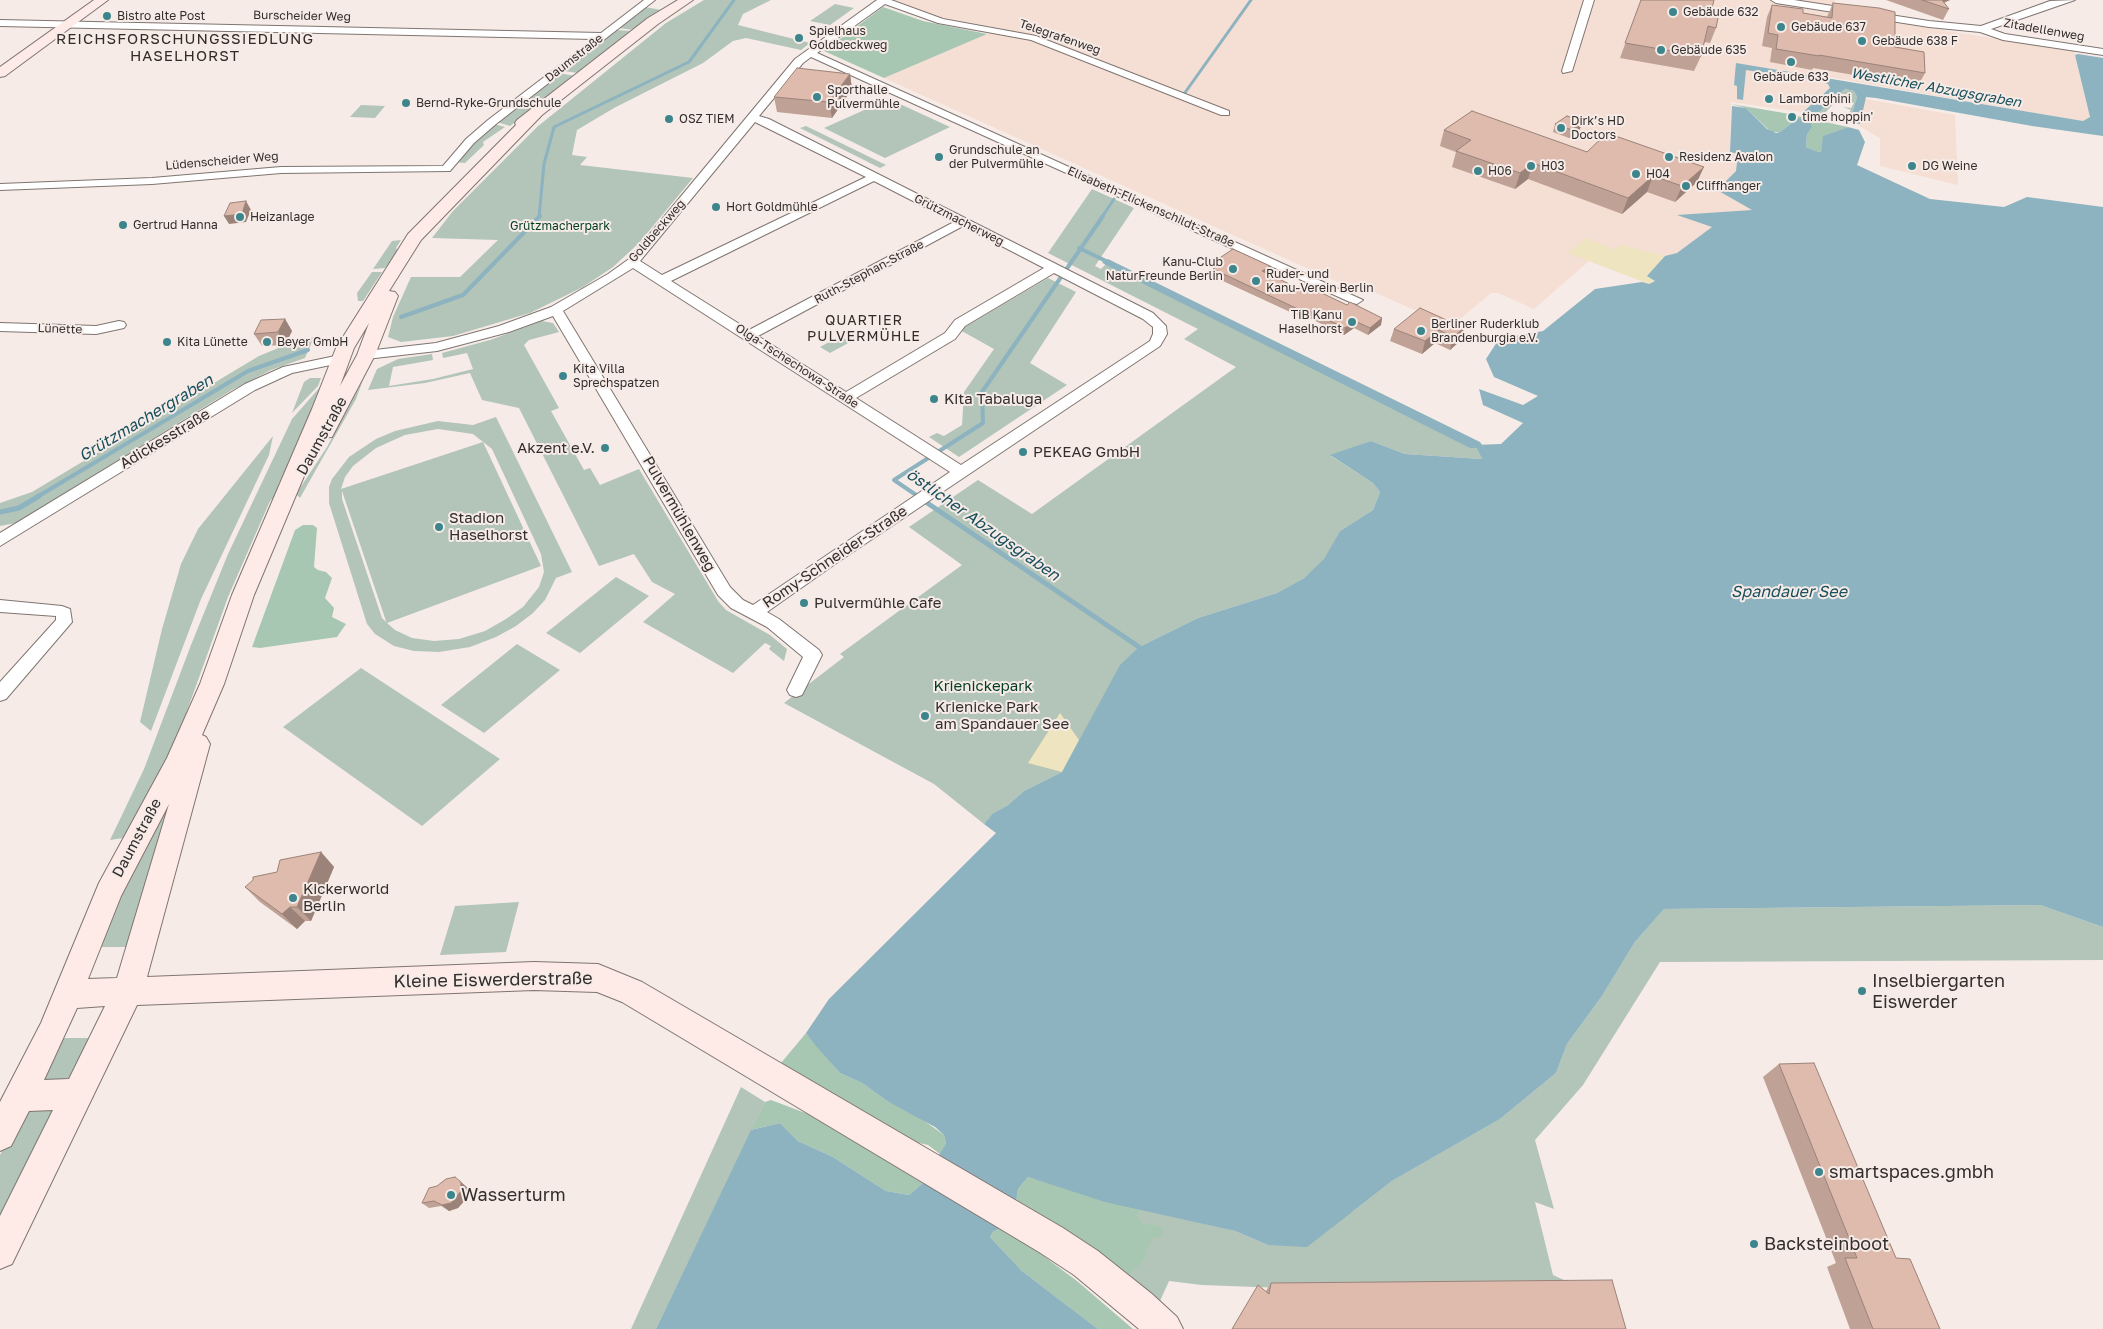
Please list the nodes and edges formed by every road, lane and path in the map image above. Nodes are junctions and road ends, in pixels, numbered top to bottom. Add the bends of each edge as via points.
1 (85, 0) edge
2 (102, 0) edge
3 (650, 0) edge
4 (687, 0) edge
5 (1589, 0) edge
6 (1776, 0) edge
7 (2070, 0) edge
8 (883, 1) edge
9 (2053, 2) edge
10 (0, 23) edge
11 (51, 24) junction
12 (68, 24) junction
13 (1982, 28) junction
14 (603, 36) junction
15 (2103, 52) edge
16 (808, 53) junction
17 (0, 59) edge
18 (1567, 71) dead end
19 (0, 73) edge
20 (1225, 113) dead end
21 (535, 115) junction
22 (752, 118) junction
23 (450, 174) junction
24 (874, 177) junction
25 (0, 187) edge
26 (962, 222) junction
27 (414, 237) junction
28 (403, 255) junction
29 (633, 262) junction
30 (1056, 270) junction
31 (662, 280) junction
32 (1357, 300) dead end
33 (556, 310) junction
34 (119, 325) dead end
35 (0, 327) edge
36 (1160, 331) joint
37 (749, 336) junction
38 (366, 355) junction
39 (340, 359) junction
40 (846, 398) junction
41 (961, 472) junction
42 (277, 517) junction
43 (0, 540) edge
44 (0, 606) edge
45 (754, 613) junction
46 (212, 684) junction
47 (796, 690) dead end
48 (0, 694) edge
49 (128, 992) junction
50 (68, 994) junction
51 (78, 1094) junction
52 (20, 1096) junction
53 (0, 1135) edge
54 (0, 1252) edge
55 (1165, 1329) edge

1 - 11 main road
2 - 12 main road
3 - 14 street, Daumstraße
4 - 21 main road, Daumstraße via 653,22
5 - 18 street
6 - 13 street, Zitadellenweg via 1939,26
7 - 9 street, Zitadellenweg
8 - 16 street, Goldbeckweg
8 - 20 street, Telegrafenweg via 941,21 1033,38
9 - 13 street, Zitadellenweg
10 - 11 street, Burscheider Weg
11 - 12 street, Burscheider Weg
11 - 17 main road
12 - 14 street, Burscheider Weg
12 - 19 main road
13 - 15 street, Zitadellenweg via 2003,37
14 - 23 street, Daumstraße via 470,141
16 - 22 street, Goldbeckweg
16 - 32 street, Elisabeth-Flickenschildt-Straße
21 - 23 main road, Daumstraße
21 - 27 main road, Daumstraße
22 - 24 street, Grützmacherweg via 765,121
22 - 29 street, Goldbeckweg
23 - 25 street, Lüdenscheider Weg via 281,170 152,181
23 - 27 main road, Daumstraße via 419,223
24 - 26 street, Grützmacherweg
24 - 31 street
26 - 30 street, Grützmacherweg
26 - 37 street, Ruth-Stephan-Straße
27 - 28 main road, Daumstraße
28 - 38 main road, Daumstraße
28 - 39 main road, Daumstraße
29 - 31 street, Olga-Tschechowa-Straße
29 - 33 street, Goldbeckweg
30 - 36 street, Grützmacherweg via 1148,316
30 - 40 street via 960,323 950,336
31 - 37 street, Olga-Tschechowa-Straße
33 - 38 street, Goldbeckweg via 437,347
33 - 45 street, Pulvermühlenweg via 724,591 737,604
34 - 35 street, Lünette via 96,330
36 - 41 street, Romy-Schneider-Straße via 1155,343
37 - 40 street, Olga-Tschechowa-Straße
38 - 39 main road
38 - 42 main road, Daumstraße
39 - 42 main road, Daumstraße
39 - 43 street, Adickesstraße via 288,370 250,387
40 - 41 street, Olga-Tschechowa-Straße
41 - 45 street, Romy-Schneider-Straße
42 - 46 main road, Daumstraße via 243,595
44 - 48 street via 56,610 64,613 64,622
45 - 47 street, Pulvermühlenweg via 773,623 813,655
46 - 49 main road, Daumstraße
46 - 50 main road, Daumstraße via 178,761 108,892
49 - 50 main road
49 - 51 main road, Daumstraße
49 - 55 main road, Kleine Eiswerderstraße via 525,976 598,978 632,992 1019,1220 1086,1262
50 - 52 main road, Daumstraße
51 - 52 main road
51 - 54 main road, Daumstraße
52 - 53 main road, Daumstraße

